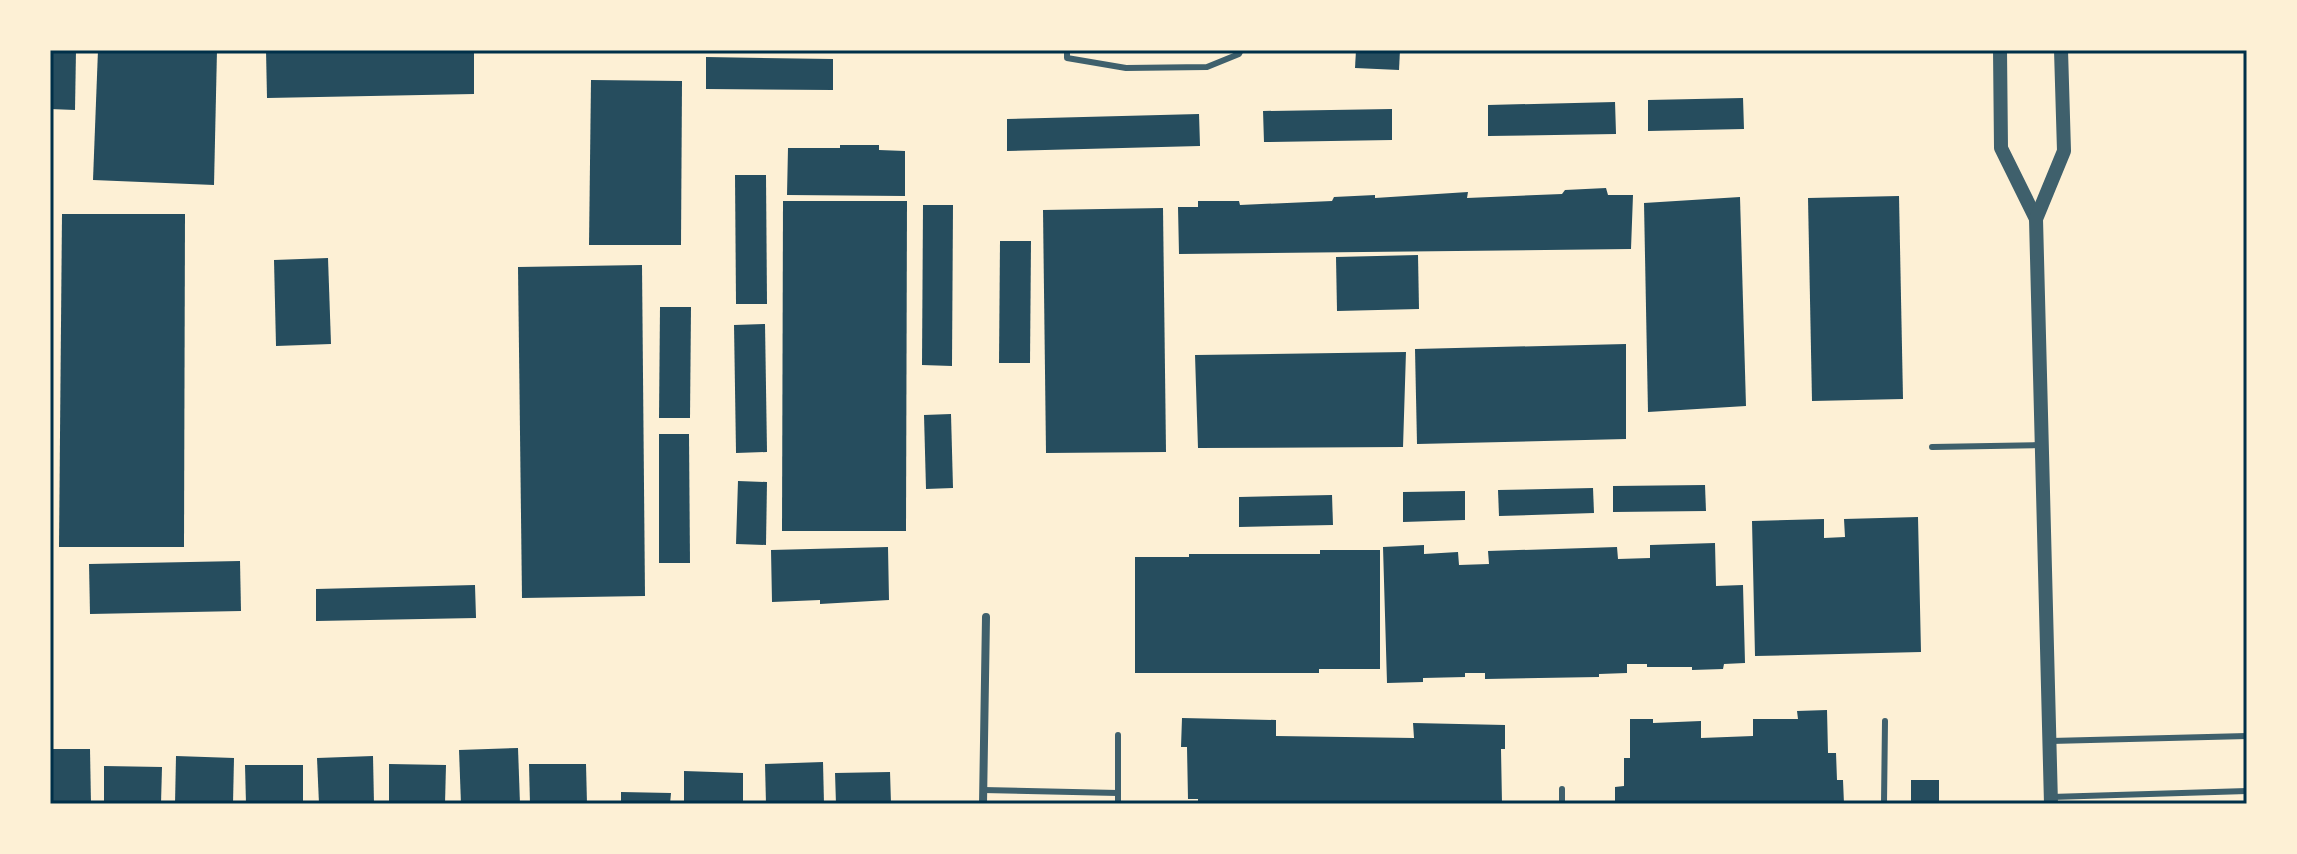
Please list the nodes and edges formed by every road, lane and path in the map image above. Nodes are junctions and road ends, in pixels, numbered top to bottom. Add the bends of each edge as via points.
1 (1067, 50) edge
2 (1241, 50) edge
3 (2000, 50) edge
4 (2061, 50) edge
5 (2036, 219) junction
6 (2041, 445) junction
7 (1932, 447) dead end
8 (986, 617) dead end
9 (1885, 721) dead end
10 (1118, 735) dead end
11 (2247, 736) edge
12 (2049, 742) junction
13 (1562, 789) dead end
14 (983, 790) junction
15 (2247, 791) edge
16 (1118, 793) junction
17 (2051, 801) edge
18 (983, 804) edge
19 (1118, 804) edge
20 (1562, 804) edge
21 (1884, 804) edge

1 - 2 lane via 1067,58 1126,68 1207,67
3 - 5 street via 2001,148
4 - 5 street via 2064,151
5 - 6 street
6 - 7 lane
6 - 12 street
8 - 14 street
9 - 21 lane
10 - 16 lane
11 - 12 lane
12 - 17 street
13 - 20 lane
14 - 16 lane
14 - 18 street
15 - 17 lane
16 - 19 lane

